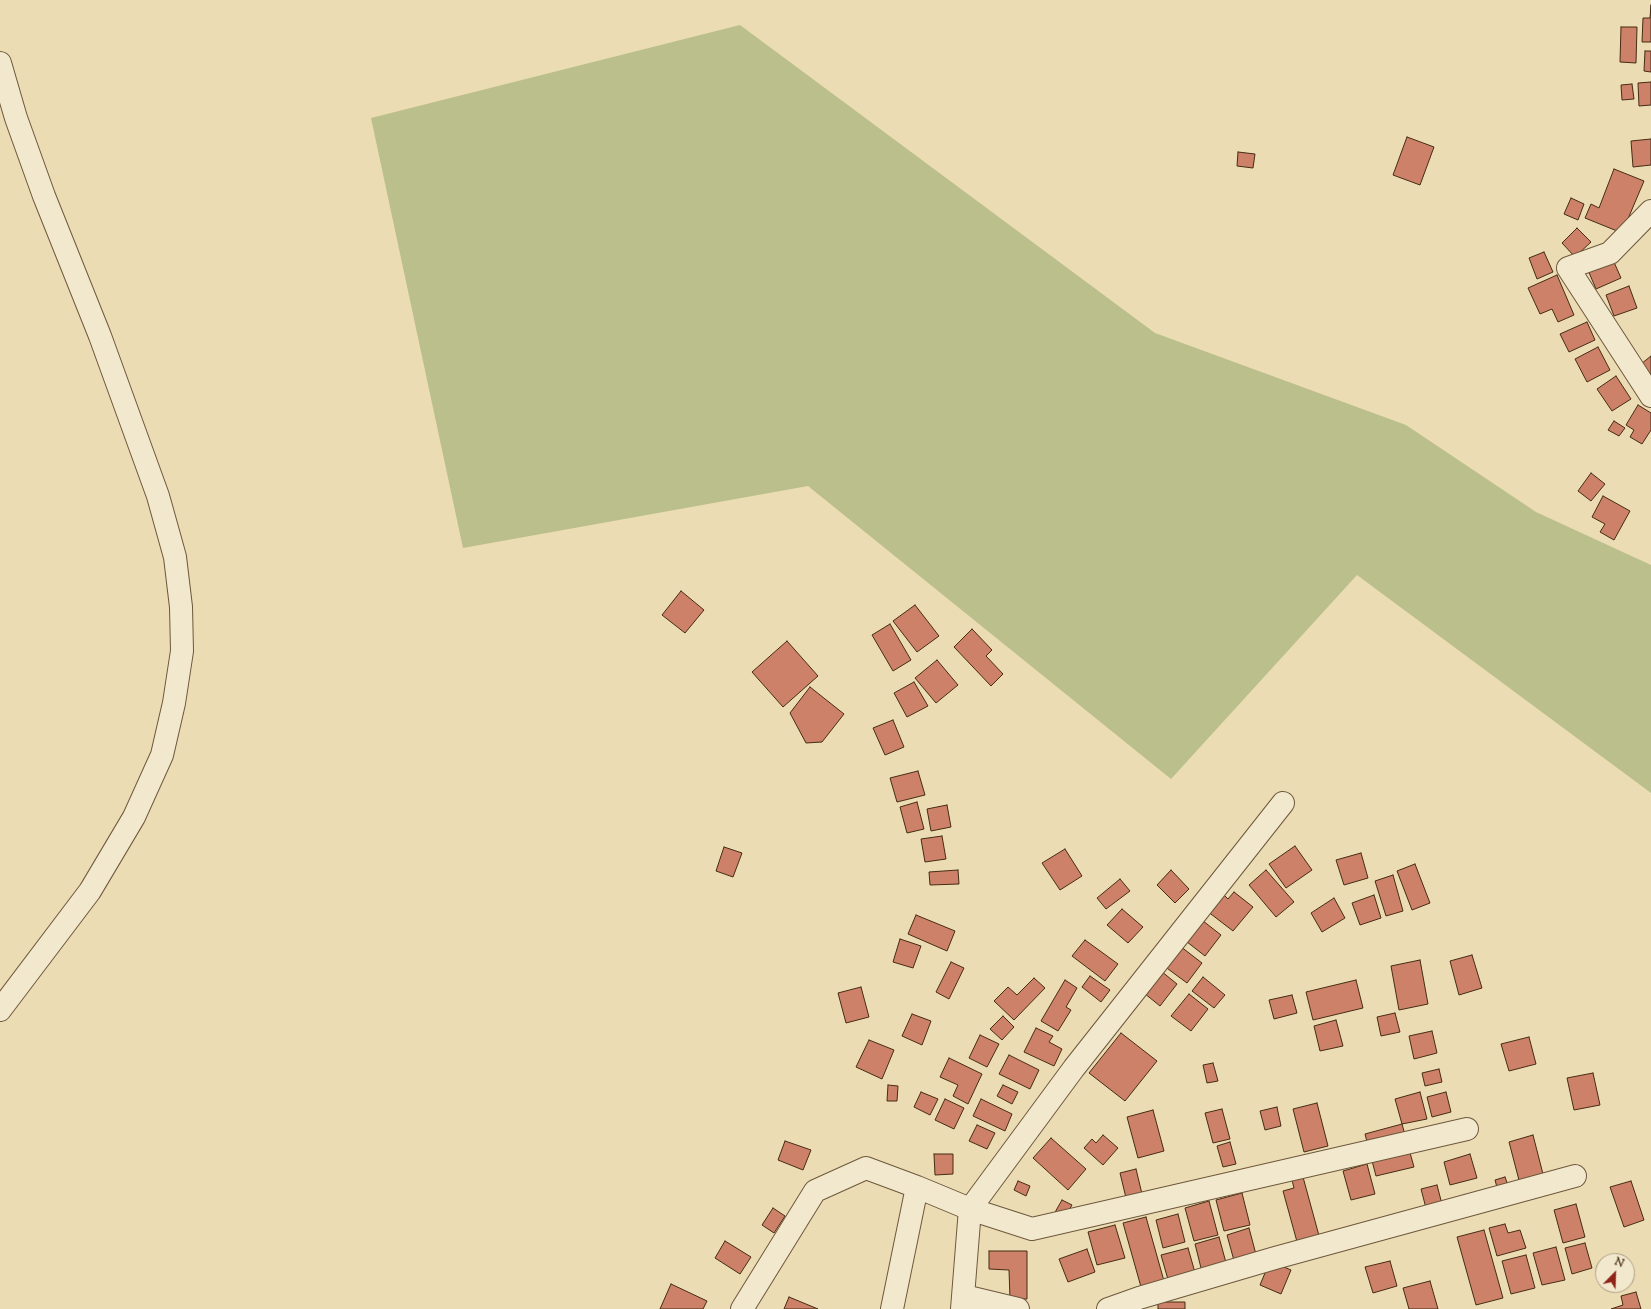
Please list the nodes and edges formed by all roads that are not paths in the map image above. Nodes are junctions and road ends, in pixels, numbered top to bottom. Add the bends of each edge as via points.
1 (0, 63) edge
2 (1651, 211) edge
3 (1651, 396) edge
4 (1284, 803) dead end
5 (0, 1010) edge
6 (1467, 1129) dead end
7 (1574, 1176) dead end
8 (917, 1186) junction
9 (970, 1209) junction
10 (963, 1302) edge
11 (742, 1309) edge
12 (892, 1309) edge
13 (1018, 1309) edge
14 (1108, 1309) edge

1 - 5 street via 16,118 44,196 100,336 158,496 175,556 181,607 182,651 162,755 134,816 90,891
2 - 3 street via 1610,253 1568,268
4 - 9 street via 1074,1068
6 - 9 street via 1032,1229
7 - 14 street via 1275,1258
8 - 9 street
8 - 11 street via 866,1168 815,1191
8 - 12 street
9 - 10 street
10 - 13 street

